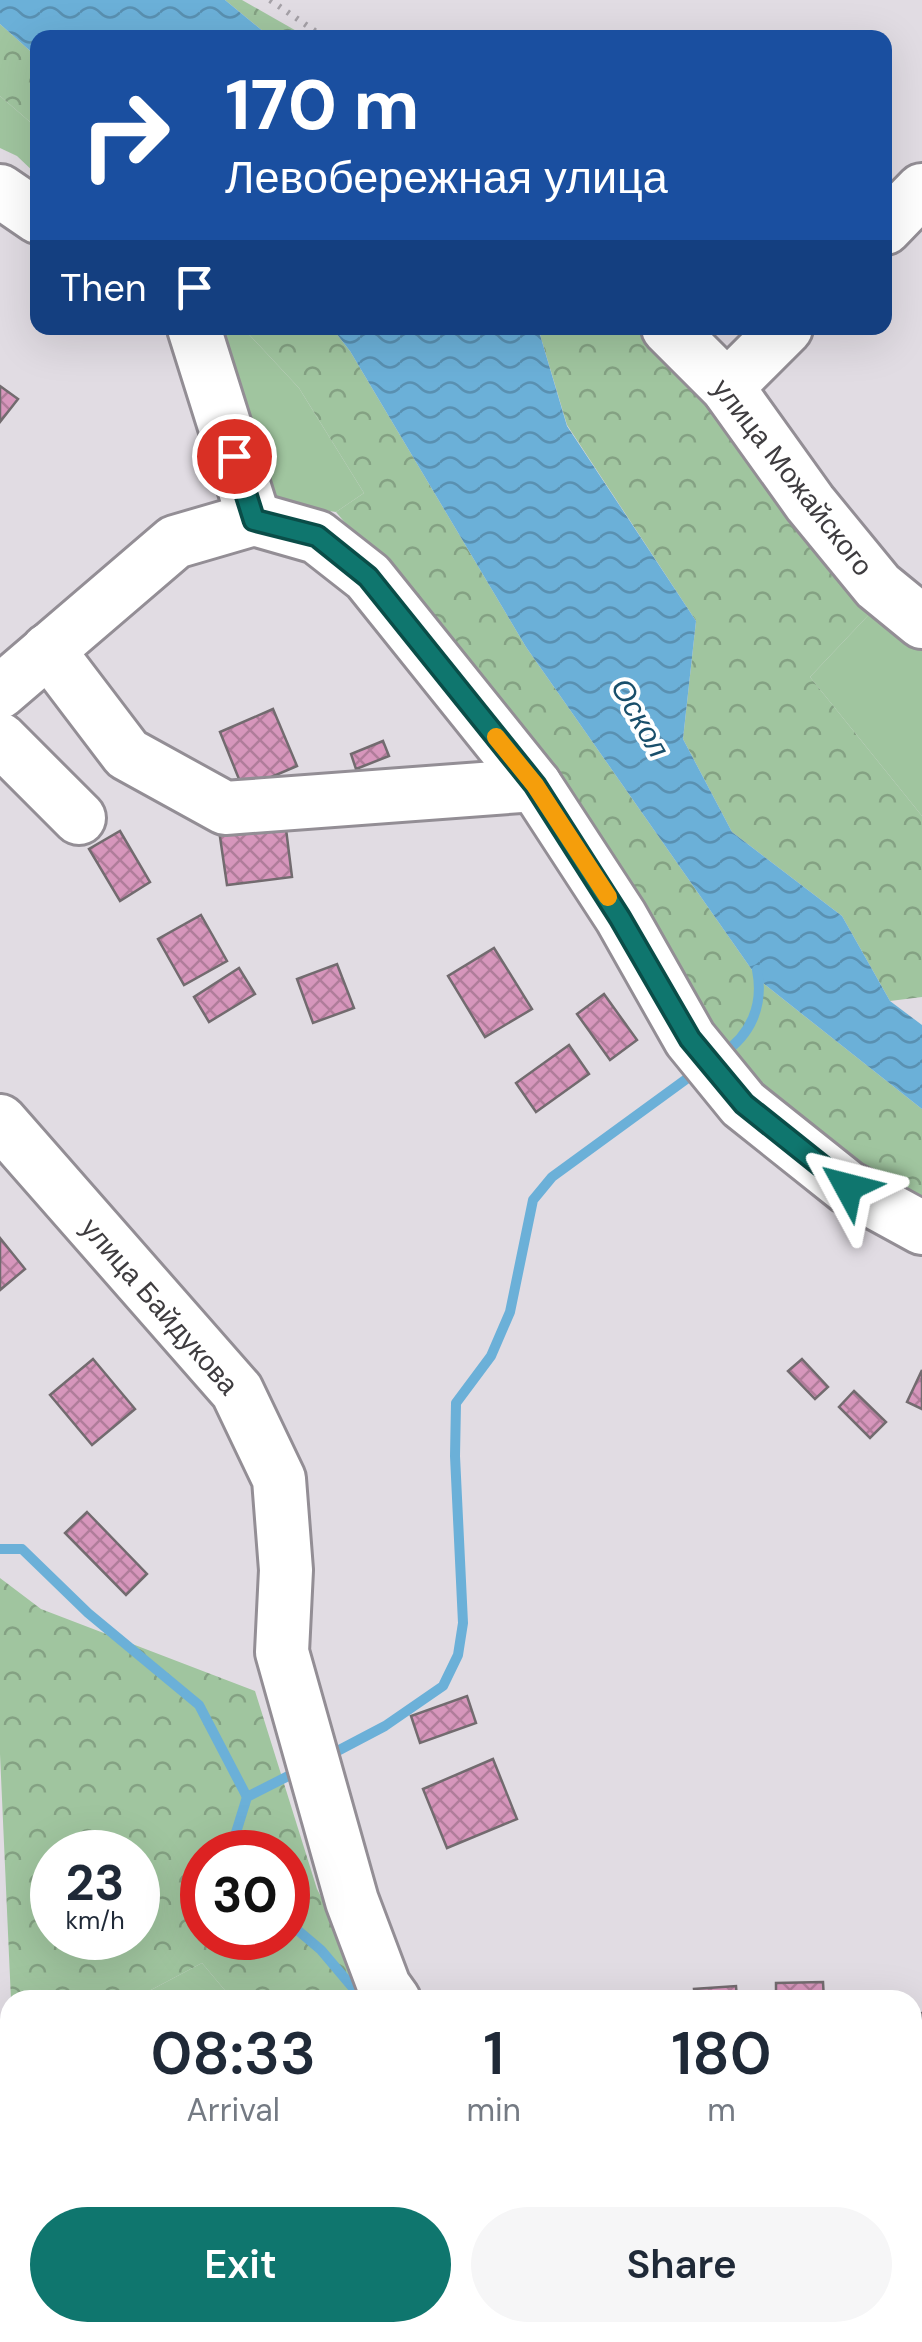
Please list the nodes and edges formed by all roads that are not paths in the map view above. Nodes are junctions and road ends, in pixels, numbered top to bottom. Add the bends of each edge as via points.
1 (922, 190) edge
2 (0, 192) edge
3 (30, 212) edge
4 (892, 221) edge
5 (196, 335) edge
6 (675, 335) edge
7 (779, 335) edge
8 (727, 387) junction
9 (254, 520) junction
10 (922, 622) edge
11 (48, 650) junction
12 (0, 692) edge
13 (0, 739) edge
14 (535, 785) junction
15 (79, 818) dead end
16 (0, 1122) edge
17 (922, 1228) edge
18 (387, 1990) edge

1 - 4 street
2 - 3 street
5 - 9 street
6 - 8 street, улица Можайского
7 - 8 street
8 - 10 street, улица Можайского via 878,586
9 - 11 street via 175,542
9 - 14 street via 317,536 368,577
11 - 12 street
11 - 14 street via 127,754 226,808
13 - 15 street
14 - 17 street via 702,1052 744,1104 848,1187
16 - 18 street, улица Байдукова via 237,1390 279,1479 286,1570 282,1652 352,1902

